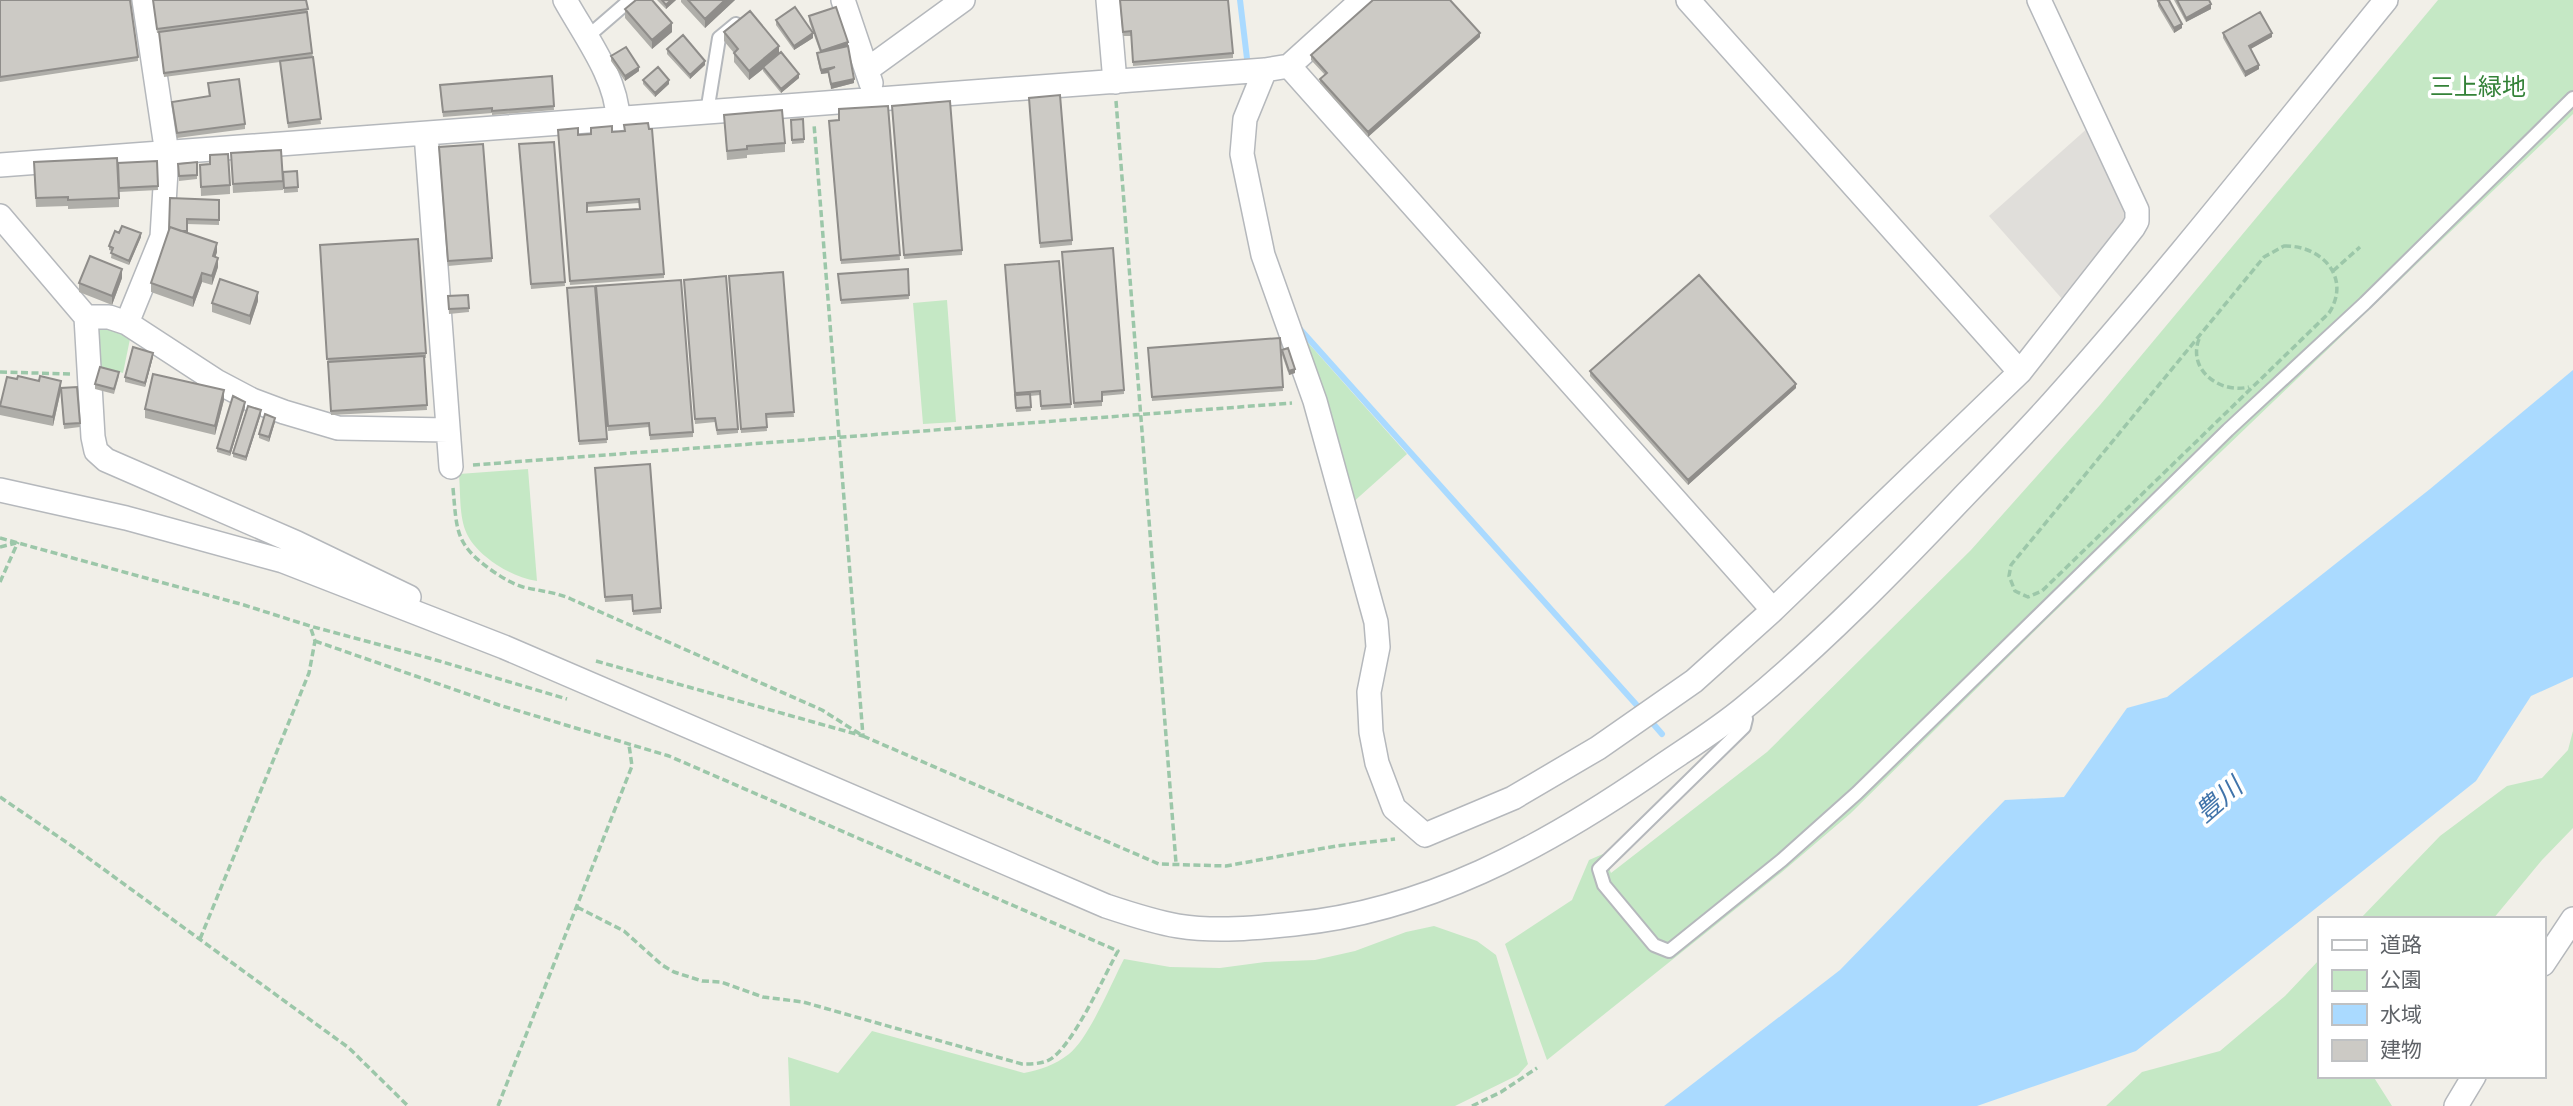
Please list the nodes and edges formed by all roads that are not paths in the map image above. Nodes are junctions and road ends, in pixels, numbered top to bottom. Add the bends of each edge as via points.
1 (144, 0) edge
2 (565, 0) edge
3 (630, 0) edge
4 (843, 0) edge
5 (964, 0) edge
6 (1108, 0) edge
7 (1362, 0) edge
8 (1688, 0) edge
9 (2039, 0) edge
10 (2386, 0) edge
11 (750, 13) edge
12 (586, 38) junction
13 (1289, 66) junction
14 (868, 69) junction
15 (1265, 70) junction
16 (1115, 82) junction
17 (2573, 98) edge
18 (874, 100) junction
19 (708, 113) junction
20 (618, 119) junction
21 (426, 134) junction
22 (167, 154) junction
23 (0, 165) edge
24 (0, 216) edge
25 (86, 317) junction
26 (127, 323) junction
27 (2020, 372) junction
28 (448, 430) junction
29 (451, 467) road end
30 (0, 490) edge
31 (1773, 610) junction
32 (415, 612) junction
33 (1743, 709) junction
34 (2573, 919) edge
35 (2545, 961) edge
36 (2473, 1078) edge
37 (2456, 1106) edge

1 - 22 street
2 - 12 street
3 - 12 lane
4 - 14 street
5 - 14 street
6 - 16 street
7 - 13 street
8 - 27 street
9 - 27 street via 2137,210 2137,221
10 - 33 street via 2051,404 1883,582
11 - 19 lane via 719,38
12 - 20 street via 618,101
13 - 15 street
13 - 31 street
14 - 18 street
15 - 16 street
15 - 31 street via 1245,119 1242,154 1263,255 1315,401 1376,622 1378,647 1369,692 1371,732 1394,808 1425,835 1513,798 1598,748 1695,681
16 - 18 street
17 - 33 lane via 1857,793 1669,951 1654,945 1604,885 1599,869 1744,727
18 - 19 street
19 - 20 street
20 - 21 street
21 - 22 street
21 - 28 street
22 - 23 street
22 - 26 street via 162,237
24 - 25 street
25 - 26 street
25 - 32 street via 93,437 96,451 106,460 404,593 411,598
26 - 28 street via 216,381 284,412 338,428
27 - 31 street
28 - 29 street
30 - 32 street via 126,518 283,561
32 - 33 street via 1106,906 1179,926 1215,929 1368,913 1471,878 1607,803
34 - 35 street
36 - 37 street

